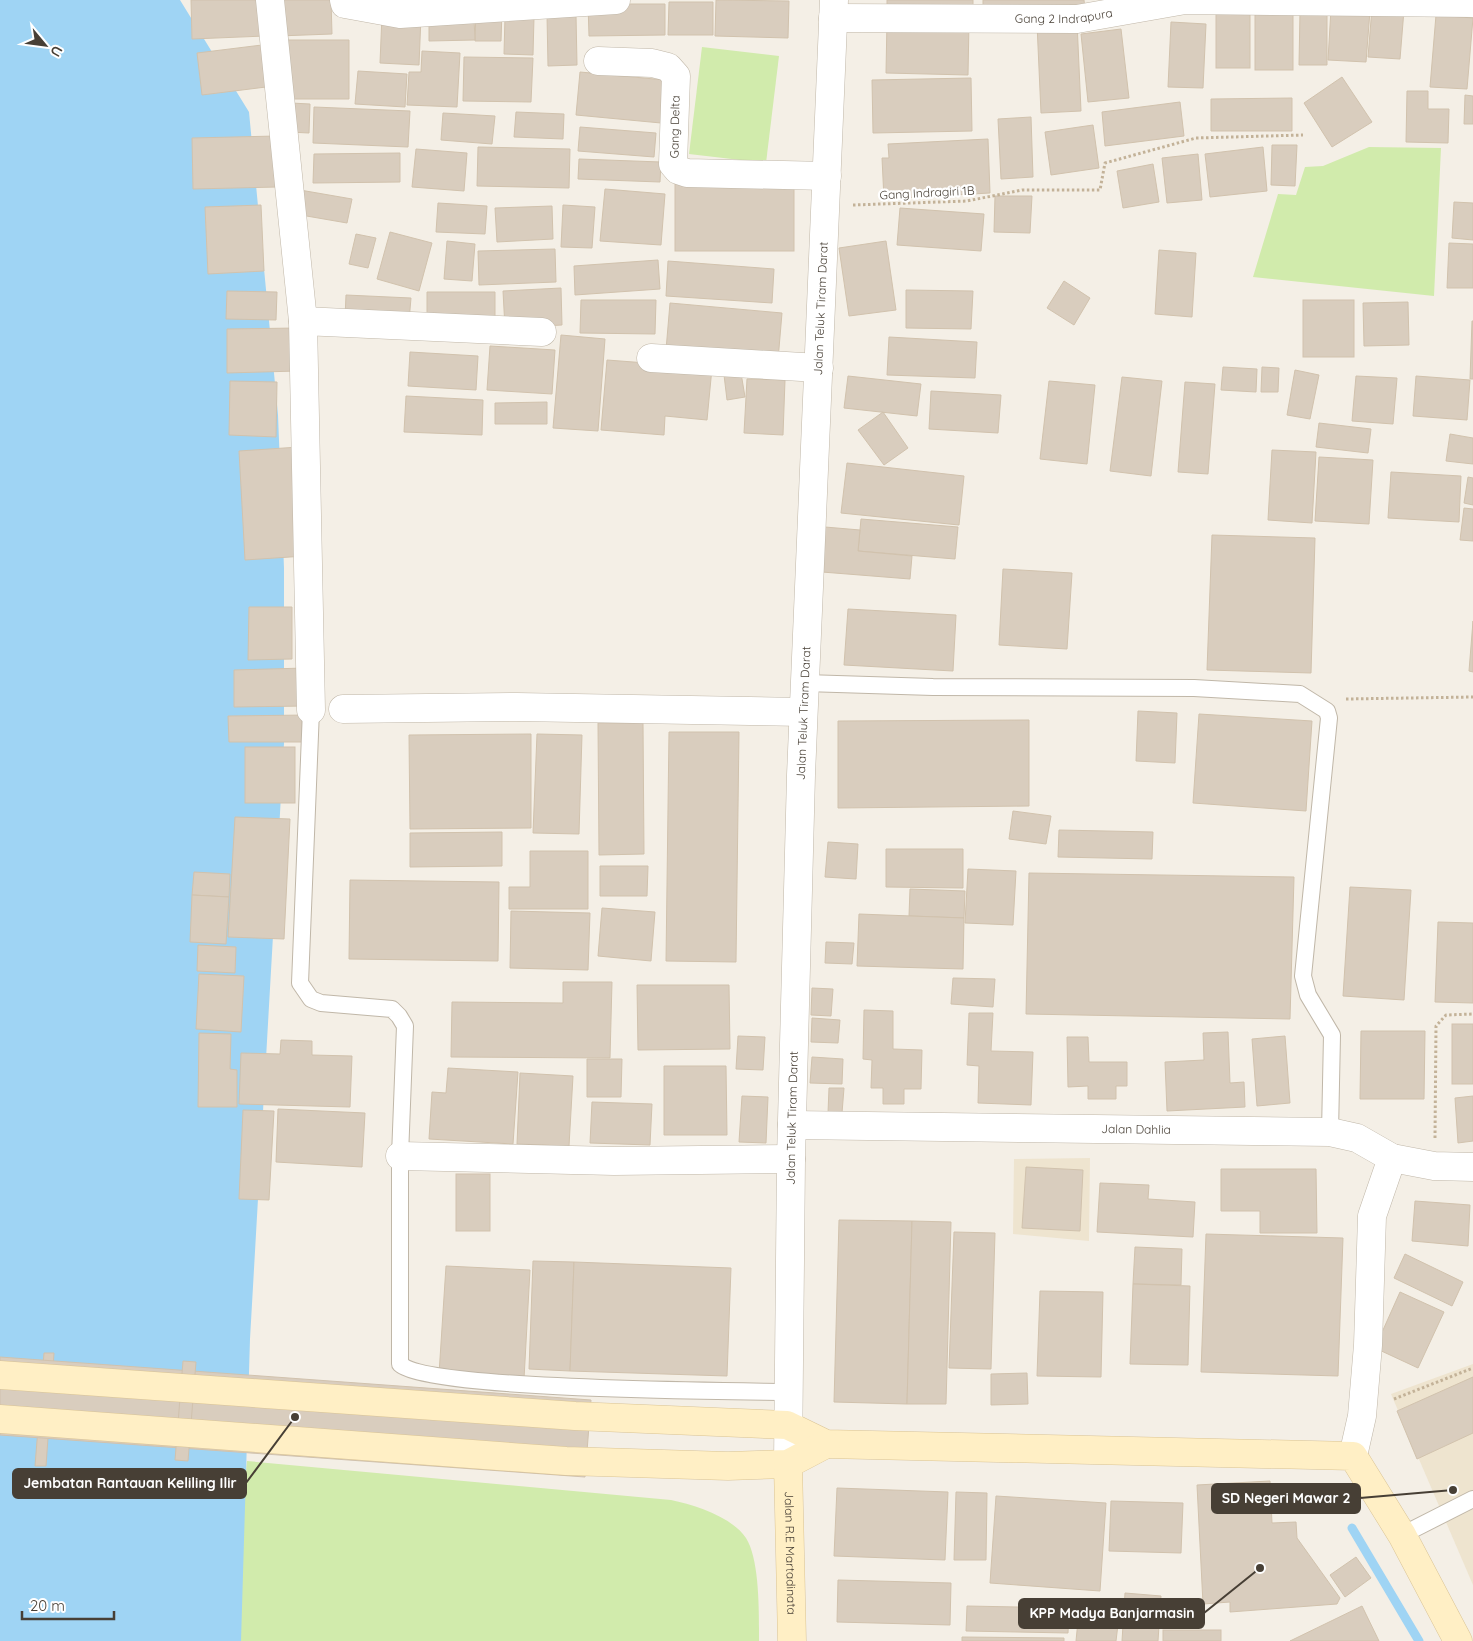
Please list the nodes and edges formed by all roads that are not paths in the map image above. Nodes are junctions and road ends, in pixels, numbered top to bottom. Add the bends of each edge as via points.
1 (270, 0) edge
2 (344, 0) edge
3 (616, 0) edge
4 (1473, 3) edge
5 (833, 9) edge
6 (598, 61) dead end
7 (827, 176) junction
8 (303, 321) junction
9 (542, 332) dead end
10 (651, 358) dead end
11 (819, 368) junction
12 (805, 683) junction
13 (343, 709) dead end
14 (311, 710) joint
15 (803, 712) junction
16 (792, 1125) junction
17 (1330, 1132) junction
18 (400, 1156) junction
19 (1392, 1158) junction
20 (791, 1159) junction
21 (1473, 1167) edge
22 (0, 1375) edge
23 (788, 1392) junction
24 (0, 1419) edge
25 (788, 1426) junction
26 (826, 1444) junction
27 (1353, 1456) junction
28 (788, 1464) junction
29 (1473, 1499) edge
30 (1402, 1535) junction
31 (792, 1641) edge
32 (1458, 1641) edge

1 - 8 street
2 - 3 street via 345,4 400,14
4 - 5 street, Gang 2 Indrapura via 1185,0 1077,19
5 - 7 street, Jalan Teluk Tiram Darat
6 - 7 street, Gang Delta via 652,63 668,67 676,76 674,164 678,170 687,173
7 - 11 street, Jalan Teluk Tiram Darat
8 - 9 street
8 - 14 street
10 - 11 street
11 - 12 street, Jalan Teluk Tiram Darat
12 - 15 street, Jalan Teluk Tiram Darat
12 - 17 lane via 1194,688 1300,694 1327,711 1329,718 1303,976 1308,995 1332,1035
13 - 15 street via 517,707
14 - 18 lane via 300,983 311,999 321,1002 392,1009 405,1026
15 - 16 street, Jalan Teluk Tiram Darat
16 - 17 street, Jalan Dahlia
16 - 20 street, Jalan Teluk Tiram Darat
17 - 19 street, Jalan Dahlia via 1357,1138
18 - 20 street via 614,1161
18 - 23 lane via 398,1360 407,1370 447,1378 551,1385
19 - 21 street, Jalan Dahlia via 1434,1166
19 - 27 street via 1372,1216 1363,1411
20 - 23 street, Jalan Teluk Tiram Darat
22 - 25 main road via 575,1416
23 - 25 street, Jalan Teluk Tiram Darat
24 - 28 main road via 566,1461 728,1466
25 - 26 main road
25 - 28 street, Jalan Teluk Tiram Darat
26 - 27 main road
26 - 28 main road
27 - 30 main road
28 - 31 main road, Jalan R.E Martadinata
29 - 30 lane
30 - 32 main road

